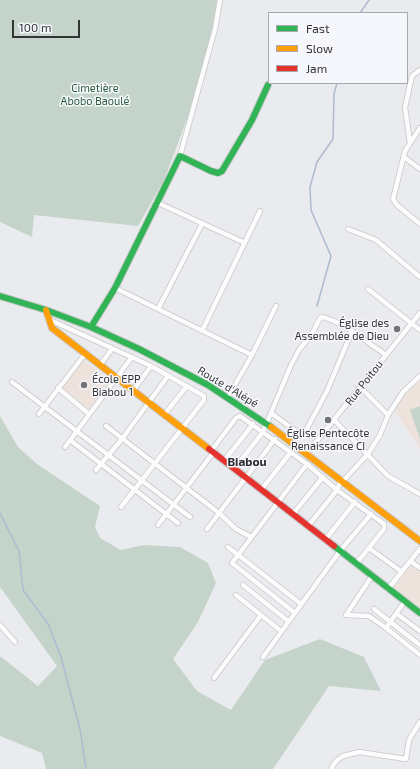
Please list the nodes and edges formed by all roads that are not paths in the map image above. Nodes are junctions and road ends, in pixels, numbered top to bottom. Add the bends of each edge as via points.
1 (220, 0) edge
2 (420, 70) edge
3 (268, 85) dead end
4 (420, 128) edge
5 (410, 143) junction
6 (180, 156) junction
7 (404, 157) junction
8 (420, 169) edge
9 (156, 202) junction
10 (260, 210) dead end
11 (202, 224) junction
12 (420, 224) edge
13 (348, 230) dead end
14 (245, 243) junction
15 (420, 277) edge
16 (115, 288) junction
17 (368, 289) dead end
18 (0, 296) edge
19 (276, 306) dead end
20 (158, 309) junction
21 (46, 310) junction
22 (420, 313) edge
23 (48, 319) junction
24 (412, 322) junction
25 (91, 327) junction
26 (420, 330) edge
27 (202, 331) junction
28 (352, 331) junction
29 (112, 349) junction
30 (85, 354) junction
31 (252, 355) junction
32 (386, 355) junction
33 (132, 357) junction
34 (100, 365) junction
35 (151, 366) junction
36 (168, 376) junction
37 (420, 376) edge
38 (116, 378) junction
39 (12, 382) dead end
40 (187, 386) junction
41 (58, 388) junction
42 (361, 388) junction
43 (133, 391) junction
44 (228, 397) junction
45 (148, 403) junction
46 (44, 407) junction
47 (271, 413) junction
48 (39, 414) dead end
49 (89, 414) junction
50 (164, 415) junction
51 (388, 415) junction
52 (334, 420) junction
53 (267, 422) junction
54 (252, 424) junction
55 (106, 426) dead end
56 (181, 428) junction
57 (76, 431) junction
58 (263, 432) junction
59 (122, 439) junction
60 (275, 439) junction
61 (70, 440) junction
62 (65, 447) dead end
63 (212, 452) junction
64 (291, 452) junction
65 (308, 453) junction
66 (368, 454) junction
67 (108, 456) junction
68 (224, 461) junction
69 (154, 463) junction
70 (101, 464) junction
71 (307, 464) junction
72 (234, 469) junction
73 (96, 470) dead end
74 (245, 477) junction
75 (323, 477) junction
76 (140, 480) junction
77 (342, 481) junction
78 (187, 487) junction
79 (134, 489) junction
80 (261, 490) junction
81 (337, 490) junction
82 (420, 494) edge
83 (277, 502) junction
84 (355, 502) junction
85 (174, 505) junction
86 (121, 507) dead end
87 (219, 512) junction
88 (167, 513) junction
89 (293, 514) junction
90 (371, 514) junction
91 (190, 517) dead end
92 (178, 523) dead end
93 (158, 525) dead end
94 (308, 526) junction
95 (207, 529) dead end
96 (251, 537) junction
97 (325, 540) junction
98 (420, 541) edge
99 (228, 547) dead end
100 (370, 548) junction
101 (420, 549) edge
102 (340, 551) junction
103 (238, 555) junction
104 (410, 561) junction
105 (356, 564) junction
106 (420, 568) edge
107 (402, 572) junction
108 (372, 576) junction
109 (242, 585) dead end
110 (388, 589) junction
111 (236, 595) dead end
112 (405, 601) junction
113 (301, 604) junction
114 (374, 609) dead end
115 (295, 613) junction
116 (420, 613) edge
117 (397, 614) junction
118 (261, 615) junction
119 (288, 621) junction
120 (391, 622) junction
121 (0, 625) edge
122 (386, 628) junction
123 (281, 631) junction
124 (420, 631) edge
125 (15, 642) dead end
126 (420, 645) edge
127 (420, 656) edge
128 (263, 657) dead end
129 (214, 678) dead end
130 (420, 722) edge
131 (331, 769) edge

1 - 6 street via 215,29
2 - 5 street via 412,76 405,107
3 - 6 street via 252,120 222,171 211,171
4 - 5 street
5 - 7 street
6 - 9 street
7 - 8 street
7 - 12 street via 393,199 397,206
9 - 11 street
9 - 16 street
10 - 14 street
11 - 14 street
11 - 20 street
13 - 15 street via 376,240
14 - 27 street
16 - 20 street
16 - 25 street
17 - 24 street
18 - 21 street, Route d'Alépé
19 - 31 street
20 - 27 street
21 - 23 street
21 - 25 street, Route d'Alépé
22 - 24 street, Rue Poitou
23 - 29 street
23 - 30 street via 52,328
24 - 26 street
24 - 32 street, Rue Poitou
25 - 44 street, Route d'Alépé via 182,370
27 - 31 street
28 - 32 street
28 - 47 street via 334,321 320,318 291,365
28 - 47 street via 327,391 304,434 300,434
29 - 33 street
29 - 34 street
30 - 34 street
30 - 41 street
31 - 44 street
32 - 42 street, Rue Poitou
33 - 35 street
33 - 38 street
34 - 38 street
35 - 36 street
35 - 43 street
36 - 40 street
36 - 45 street
37 - 51 street via 403,392
38 - 43 street
38 - 49 street
39 - 46 street
40 - 50 street
40 - 56 street via 204,396 204,400
41 - 46 street
41 - 49 street
42 - 51 street
42 - 52 street, Rue Poitou
43 - 45 street
44 - 53 street, Route d'Alépé
45 - 50 street
45 - 59 street
46 - 48 street
46 - 57 street
47 - 53 street
49 - 57 street
50 - 56 street
51 - 66 street via 380,435
52 - 65 street, Rue Poitou
52 - 66 street
53 - 58 street
53 - 65 street, Route d'Alépé
54 - 58 street
54 - 63 street via 238,416
54 - 68 street
55 - 59 street
56 - 63 street
56 - 69 street
57 - 61 street
57 - 67 street
58 - 60 street
58 - 72 street
59 - 67 street
59 - 69 street
60 - 64 street
60 - 74 street
61 - 62 street
61 - 70 street
63 - 68 street
63 - 78 street
64 - 71 street
64 - 80 street
65 - 77 street, Route d'Alépé
66 - 77 street
66 - 82 street via 388,476
67 - 70 street
67 - 76 street
68 - 72 street
69 - 76 street
69 - 78 street
70 - 73 street
70 - 79 street
71 - 75 street
71 - 83 street
72 - 74 street
74 - 80 street
74 - 87 street
75 - 81 street
75 - 89 street
76 - 79 street
76 - 85 street
77 - 81 street
77 - 98 street, Route d'Alépé
78 - 85 street
78 - 87 street
79 - 86 street
79 - 88 street
80 - 83 street
81 - 84 street
81 - 94 street
83 - 89 street
83 - 96 street
84 - 90 street
84 - 97 street
85 - 88 street
85 - 91 street
87 - 95 street
87 - 96 street via 236,528
88 - 92 street
88 - 93 street
89 - 94 street
90 - 100 street via 384,523 385,528
90 - 102 street
94 - 97 street
96 - 103 street
97 - 102 street
99 - 103 street
100 - 105 street
100 - 107 street
101 - 104 street
102 - 105 street
102 - 113 street
103 - 113 street
103 - 115 street via 233,562 234,565
104 - 106 street
104 - 107 street
105 - 108 street
107 - 110 street
108 - 110 street
108 - 122 street via 346,615 369,616
109 - 119 street
110 - 112 street
111 - 118 street
112 - 116 street
112 - 117 street
113 - 115 street
114 - 120 street
115 - 119 street
117 - 120 street
117 - 124 street
118 - 123 street
118 - 129 street
119 - 123 street
120 - 122 street
120 - 126 street
121 - 125 street
122 - 127 street
123 - 128 street
130 - 131 street via 409,740 406,759 359,752 343,756

